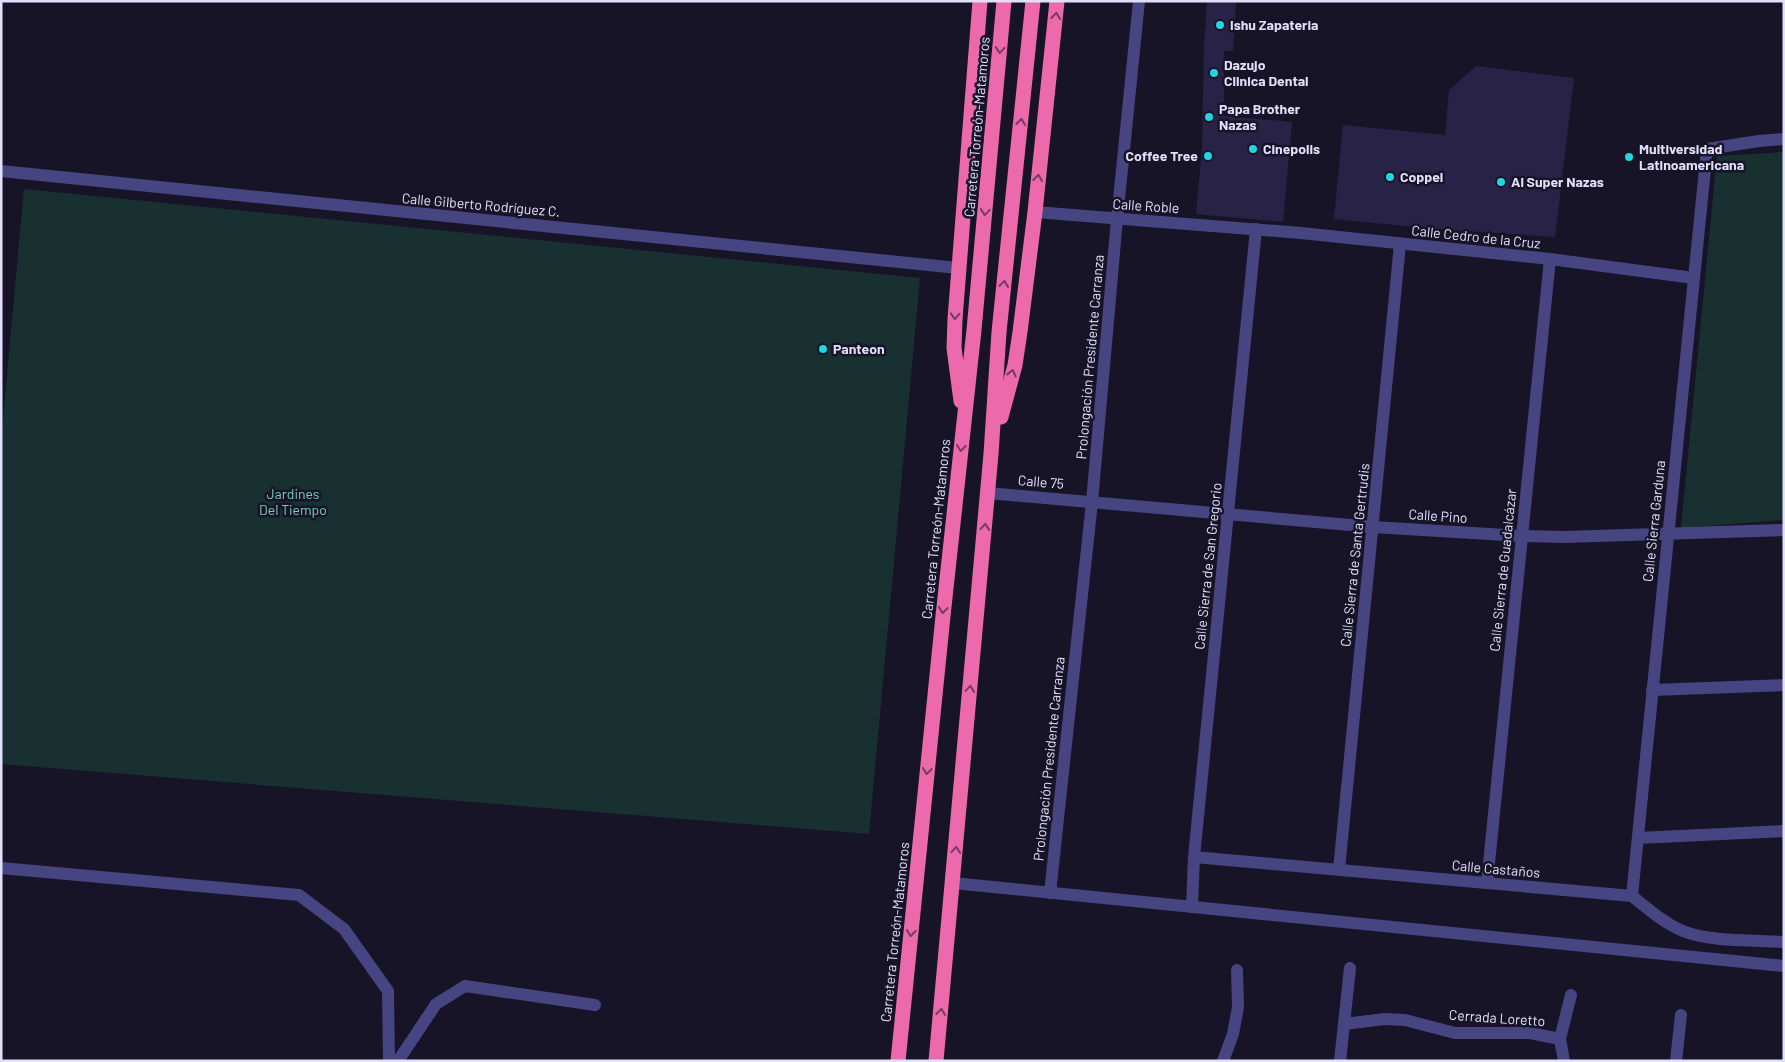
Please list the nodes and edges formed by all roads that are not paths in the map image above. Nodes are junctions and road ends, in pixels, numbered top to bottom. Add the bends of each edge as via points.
1 (980, 1) edge
2 (1004, 1) edge
3 (1033, 1) edge
4 (1057, 1) edge
5 (1140, 1) edge
6 (1784, 139) edge
7 (1, 172) edge
8 (1035, 212) junction
9 (1117, 219) junction
10 (1256, 229) junction
11 (1400, 244) junction
12 (1550, 260) junction
13 (958, 268) junction
14 (1694, 278) junction
15 (964, 422) junction
16 (991, 454) junction
17 (988, 493) junction
18 (1092, 502) junction
19 (1228, 514) junction
20 (1373, 527) junction
21 (1784, 530) edge
22 (1668, 534) junction
23 (1522, 536) junction
24 (1784, 685) edge
25 (1652, 690) junction
26 (1784, 831) edge
27 (1638, 838) junction
28 (1194, 857) junction
29 (1, 868) edge
30 (1340, 870) junction
31 (953, 883) junction
32 (1487, 883) junction
33 (1050, 894) junction
34 (1632, 896) junction
35 (1192, 907) junction
36 (1784, 942) edge
37 (1784, 966) edge
38 (1350, 968) dead end
39 (1237, 970) dead end
40 (1571, 995) dead end
41 (595, 1005) dead end
42 (1681, 1015) dead end
43 (1344, 1024) junction
44 (1560, 1039) junction
45 (389, 1061) edge
46 (398, 1061) edge
47 (898, 1061) edge
48 (936, 1061) edge
49 (1223, 1061) edge
50 (1340, 1061) edge
51 (1564, 1061) edge
52 (1676, 1061) edge

1 - 13 highway
2 -> 15 highway, Carretera Torreón-Matamoros
16 -> 3 highway via 999,332
8 -> 4 highway
5 - 9 street, Prolongación Presidente Carranza
6 - 14 street, Calle Sierra Garduna via 1707,149
7 - 13 street, Calle Gilberto Rodríguez C.
8 - 9 street, Calle Roble
16 -> 8 highway via 1014,365
9 - 10 street, Calle Roble
9 - 18 street, Prolongación Presidente Carranza
10 - 11 street, Calle Cedro de la Cruz
10 - 19 street, Calle Sierra de San Gregorio
11 - 12 street, Calle Cedro de la Cruz
11 - 20 street, Calle Sierra de Santa Gertrudis
12 - 14 street, Calle Cedro de la Cruz
12 - 23 street, Calle Sierra de Guadalcázar
13 -> 15 highway via 954,348
14 - 22 street, Calle Sierra Garduna
15 -> 47 highway, Carretera Torreón-Matamoros
16 - 17 highway
17 - 18 street, Calle 75
31 -> 17 highway
18 - 19 street, Calle Pino
18 - 33 street, Prolongación Presidente Carranza
19 - 20 street, Calle Pino
19 - 28 street, Calle Sierra de San Gregorio
20 - 23 street, Calle Pino
20 - 30 street, Calle Sierra de Santa Gertrudis
21 - 22 street, Calle Pino
22 - 23 street, Calle Pino
22 - 25 street, Calle Sierra Garduna
23 - 32 street, Calle Sierra de Guadalcázar
24 - 25 street
25 - 27 street, Calle Sierra Garduna
26 - 27 street
27 - 34 street, Calle Sierra Garduna
28 - 30 street, Calle Castaños
28 - 35 street, Calle Sierra de San Gregorio
29 - 45 street via 299,895 344,929 388,991
30 - 32 street, Calle Castaños
31 - 33 street
48 -> 31 highway
32 - 34 street, Calle Castaños
33 - 35 street
34 - 36 street via 1659,918 1684,932 1716,938
35 - 37 street
38 - 43 street
39 - 49 street via 1238,1006 1233,1034
40 - 44 street, Cerrada Loretto
41 - 46 street via 465,986 436,1004
42 - 52 street
43 - 44 street, Cerrada Loretto via 1405,1020 1455,1032 1530,1034
43 - 50 street
44 - 51 street, Cerrada Loretto

